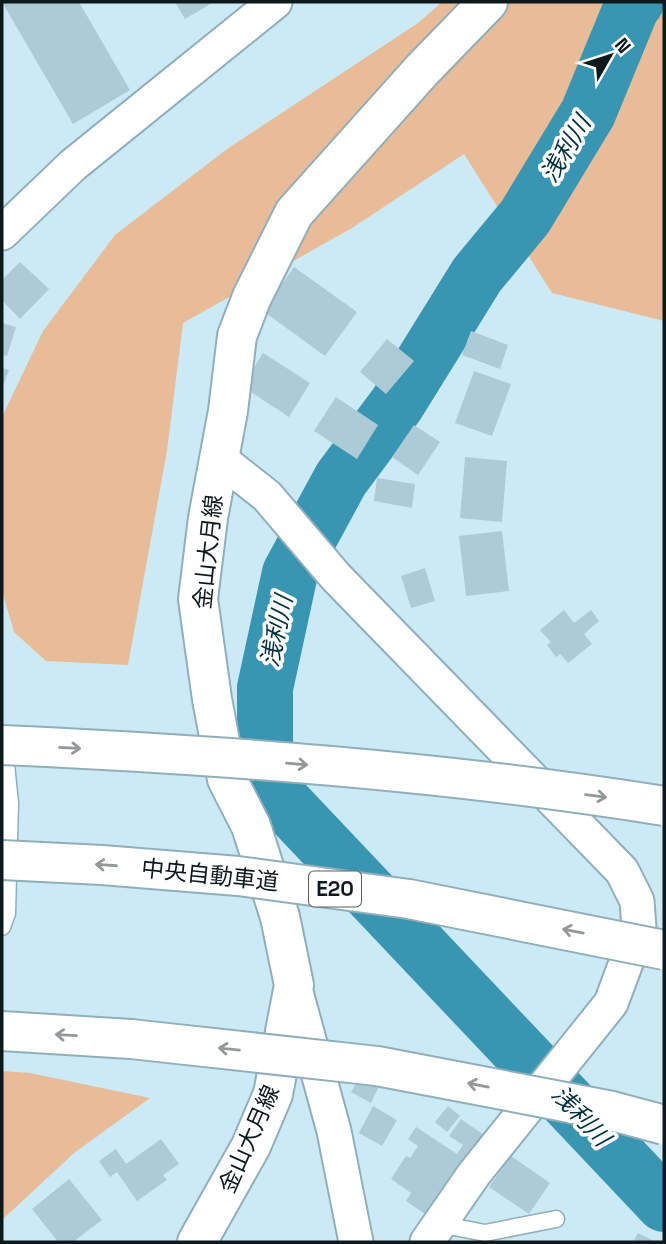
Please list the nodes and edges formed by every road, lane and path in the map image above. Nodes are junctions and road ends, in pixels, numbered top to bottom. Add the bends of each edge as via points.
1 (275, 2) edge
2 (488, 2) edge
3 (2, 233) edge
4 (220, 459) junction
5 (2, 728) edge
6 (2, 745) edge
7 (664, 806) edge
8 (2, 860) edge
9 (2, 927) edge
10 (664, 950) edge
11 (294, 985) junction
12 (2, 1031) edge
13 (664, 1125) edge
14 (556, 1219) dead end
15 (449, 1234) edge
16 (197, 1242) edge
17 (356, 1242) edge

1 - 3 street via 73,165
2 - 4 main road, 金山大月線 via 294,214 237,337
4 - 11 main road, 金山大月線 via 198,599 212,699 227,779 251,826
4 - 15 street via 267,496 336,577 622,871 637,901 639,928 611,1003 474,1174
5 - 9 lane via 10,803 7,913
6 -> 7 main road, bridge via 394,772
10 -> 8 main road, 中央自動車道 / E20, bridge via 409,899 238,876
11 - 16 main road, 金山大月線 via 274,1094 251,1146
11 - 17 street via 334,1131
13 -> 12 main road, bridge via 377,1066 131,1039
14 - 15 lane via 485,1233

